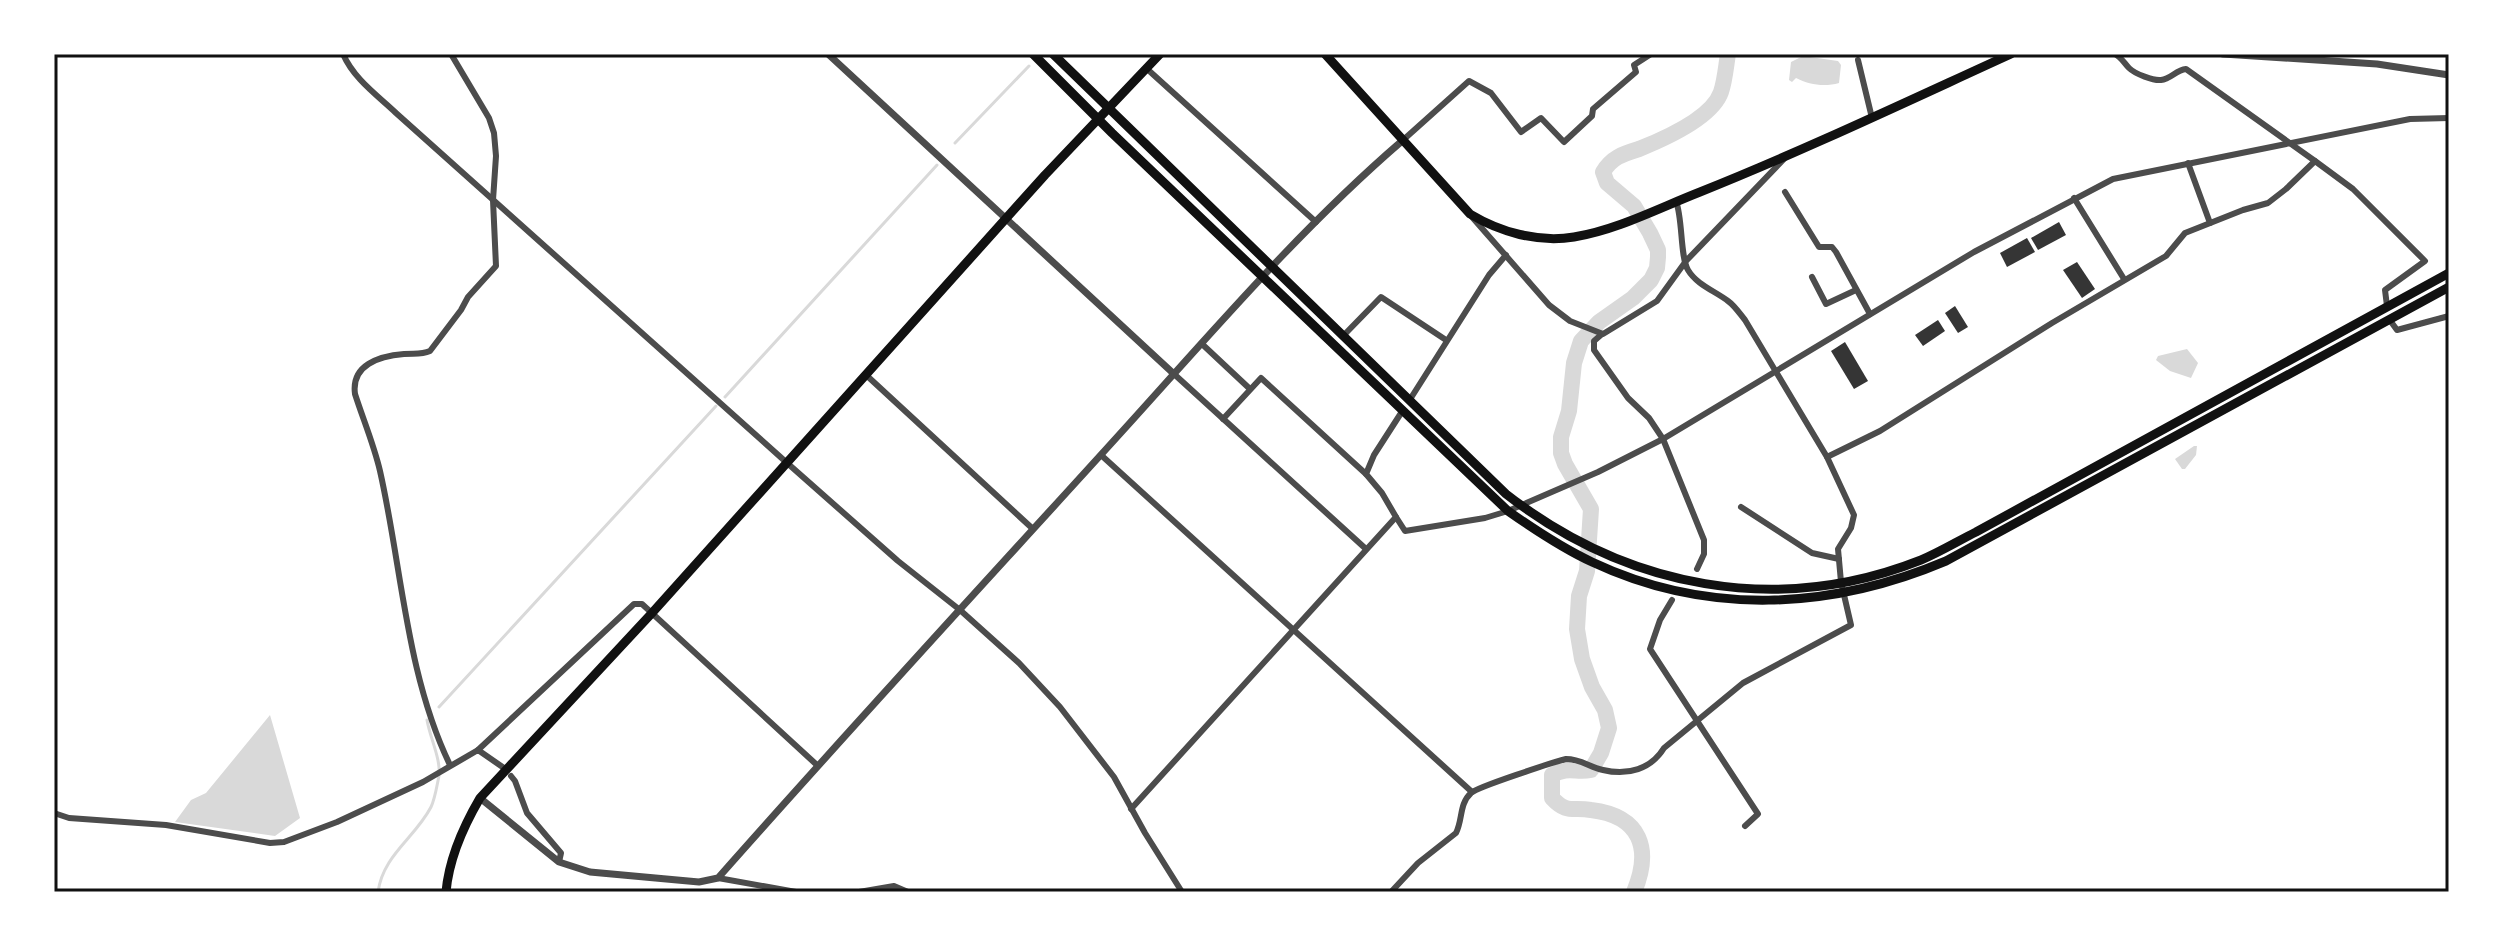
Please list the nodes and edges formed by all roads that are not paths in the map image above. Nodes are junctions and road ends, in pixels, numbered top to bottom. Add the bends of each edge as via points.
1 (343, 54) edge
2 (451, 54) edge
3 (828, 54) edge
4 (1033, 54) edge
5 (1053, 54) edge
6 (1160, 54) edge
7 (1325, 54) edge
8 (1651, 54) edge
9 (2011, 54) edge
10 (2115, 54) edge
11 (2223, 54) edge
12 (1858, 60) dead end
13 (1146, 68) junction
14 (2449, 75) edge
15 (1108, 108) junction
16 (1097, 118) junction
17 (1872, 118) junction
18 (2449, 118) edge
19 (1402, 141) junction
20 (2293, 144) junction
21 (1786, 157) junction
22 (2315, 161) junction
23 (2188, 163) junction
24 (1785, 192) dead end
25 (2074, 198) junction
26 (493, 200) junction
27 (1672, 203) junction
28 (1470, 214) junction
29 (1005, 218) junction
30 (1316, 222) junction
31 (2210, 223) junction
32 (1506, 255) junction
33 (1686, 261) junction
34 (1273, 267) junction
35 (2449, 273) edge
36 (1264, 277) junction
37 (1812, 277) dead end
38 (2124, 279) junction
39 (2449, 287) edge
40 (1856, 290) junction
41 (2387, 306) junction
42 (1870, 314) junction
43 (2449, 316) edge
44 (2389, 319) junction
45 (1600, 333) junction
46 (1343, 336) junction
47 (1446, 340) junction
48 (1202, 344) junction
49 (1777, 371) junction
50 (865, 374) junction
51 (1174, 374) junction
52 (1250, 389) junction
53 (1410, 400) junction
54 (1403, 411) junction
55 (1223, 419) junction
56 (1663, 439) junction
57 (1101, 455) junction
58 (1827, 457) junction
59 (786, 462) junction
60 (1366, 474) junction
61 (1522, 506) junction
62 (1741, 507) dead end
63 (1508, 511) junction
64 (1396, 517) junction
65 (1033, 529) junction
66 (1366, 549) junction
67 (1839, 559) junction
68 (1697, 569) dead end
69 (1841, 582) junction
70 (1844, 594) junction
71 (1672, 600) dead end
72 (960, 610) junction
73 (652, 613) junction
74 (1293, 630) junction
75 (1698, 722) junction
76 (478, 750) junction
77 (450, 765) junction
78 (818, 766) junction
79 (504, 768) dead end
80 (511, 776) dead end
81 (1472, 792) junction
82 (480, 798) junction
83 (1131, 809) junction
84 (54, 813) edge
85 (1745, 826) dead end
86 (559, 862) junction
87 (718, 878) junction
88 (446, 892) edge
89 (796, 892) edge
90 (859, 892) edge
91 (908, 892) edge
92 (1182, 892) edge
93 (1391, 892) edge

1 - 26 street via 361,81
2 - 26 street via 494,133
3 - 29 street
4 - 16 main road
5 - 15 main road
6 - 13 main road
7 - 19 main road
8 - 19 street via 1634,65 1636,72 1564,142 1541,118 1521,132 1491,93 1469,81
9 - 17 main road
10 - 20 street via 2130,70 2158,81 2186,69
11 - 14 street via 2377,64
12 - 17 street
13 - 15 main road
13 - 30 street
15 - 16 main road
15 - 34 main road
16 - 29 main road
16 - 36 main road
17 - 21 main road
18 - 20 street via 2410,119
19 - 28 main road
19 - 30 street
20 - 22 street
20 - 23 street
21 - 27 main road
21 - 33 street
22 - 31 street via 2268,203
22 - 41 street via 2353,189 2425,261 2385,290
23 - 25 street via 2113,179
23 - 31 street
24 - 40 street via 1819,247 1836,252
25 - 38 street
25 - 42 street
26 - 59 street
26 - 77 street via 492,272 430,351 391,355 366,365 353,384 379,468 426,699
27 - 28 main road via 1572,238 1505,231
27 - 33 street via 1682,217
28 - 32 street
29 - 50 main road
29 - 51 street
30 - 34 street
31 - 38 street via 2185,233 2166,256
32 - 45 street via 1549,305
32 - 47 street
33 - 45 street via 1657,301
33 - 49 street via 1687,269 1745,320
34 - 36 street
34 - 46 main road
35 - 41 main road
36 - 48 street
36 - 54 main road
37 - 40 street via 1826,304
38 - 58 street via 1880,431
39 - 44 main road
40 - 42 street
41 - 69 main road via 1963,539 1909,564
42 - 49 street
43 - 44 street via 2397,330
44 - 70 main road via 1946,561
45 - 56 street via 1594,350
46 - 47 street via 1381,297
46 - 53 main road
47 - 53 street
48 - 51 street
48 - 52 street
49 - 56 street
49 - 58 street
50 - 59 main road
50 - 65 street
51 - 55 street
51 - 57 street
52 - 55 street
52 - 60 street via 1261,378
53 - 54 street
53 - 61 main road
54 - 60 street
54 - 63 main road
55 - 66 street
56 - 61 street
56 - 68 street via 1704,540
57 - 65 street
57 - 74 street
58 - 67 street via 1854,515 1838,549
59 - 72 street
59 - 73 main road
60 - 64 street
61 - 63 street
61 - 69 main road via 1596,551 1698,584 1774,590
62 - 67 street via 1812,553
63 - 64 street via 1405,531
63 - 70 main road via 1593,563 1696,595 1780,600
64 - 66 street
65 - 72 street
66 - 74 street
67 - 69 street
69 - 70 street
70 - 75 street via 1851,625 1743,683
71 - 75 street via 1650,649
72 - 78 street
72 - 83 street via 1060,707 1114,777
73 - 76 street via 634,604
73 - 78 street
73 - 82 main road
74 - 81 street
74 - 83 street
75 - 81 street via 1642,769 1603,770 1574,759 1557,761
75 - 85 street via 1758,814
76 - 77 street
76 - 79 street
77 - 84 street via 337,822 284,842
78 - 87 street
80 - 86 street via 527,813 561,853
81 - 93 street via 1460,811 1456,833
82 - 86 street
82 - 88 main road via 454,852
83 - 92 street
86 - 87 street via 590,872 699,882
87 - 89 street
90 - 91 street via 894,886

